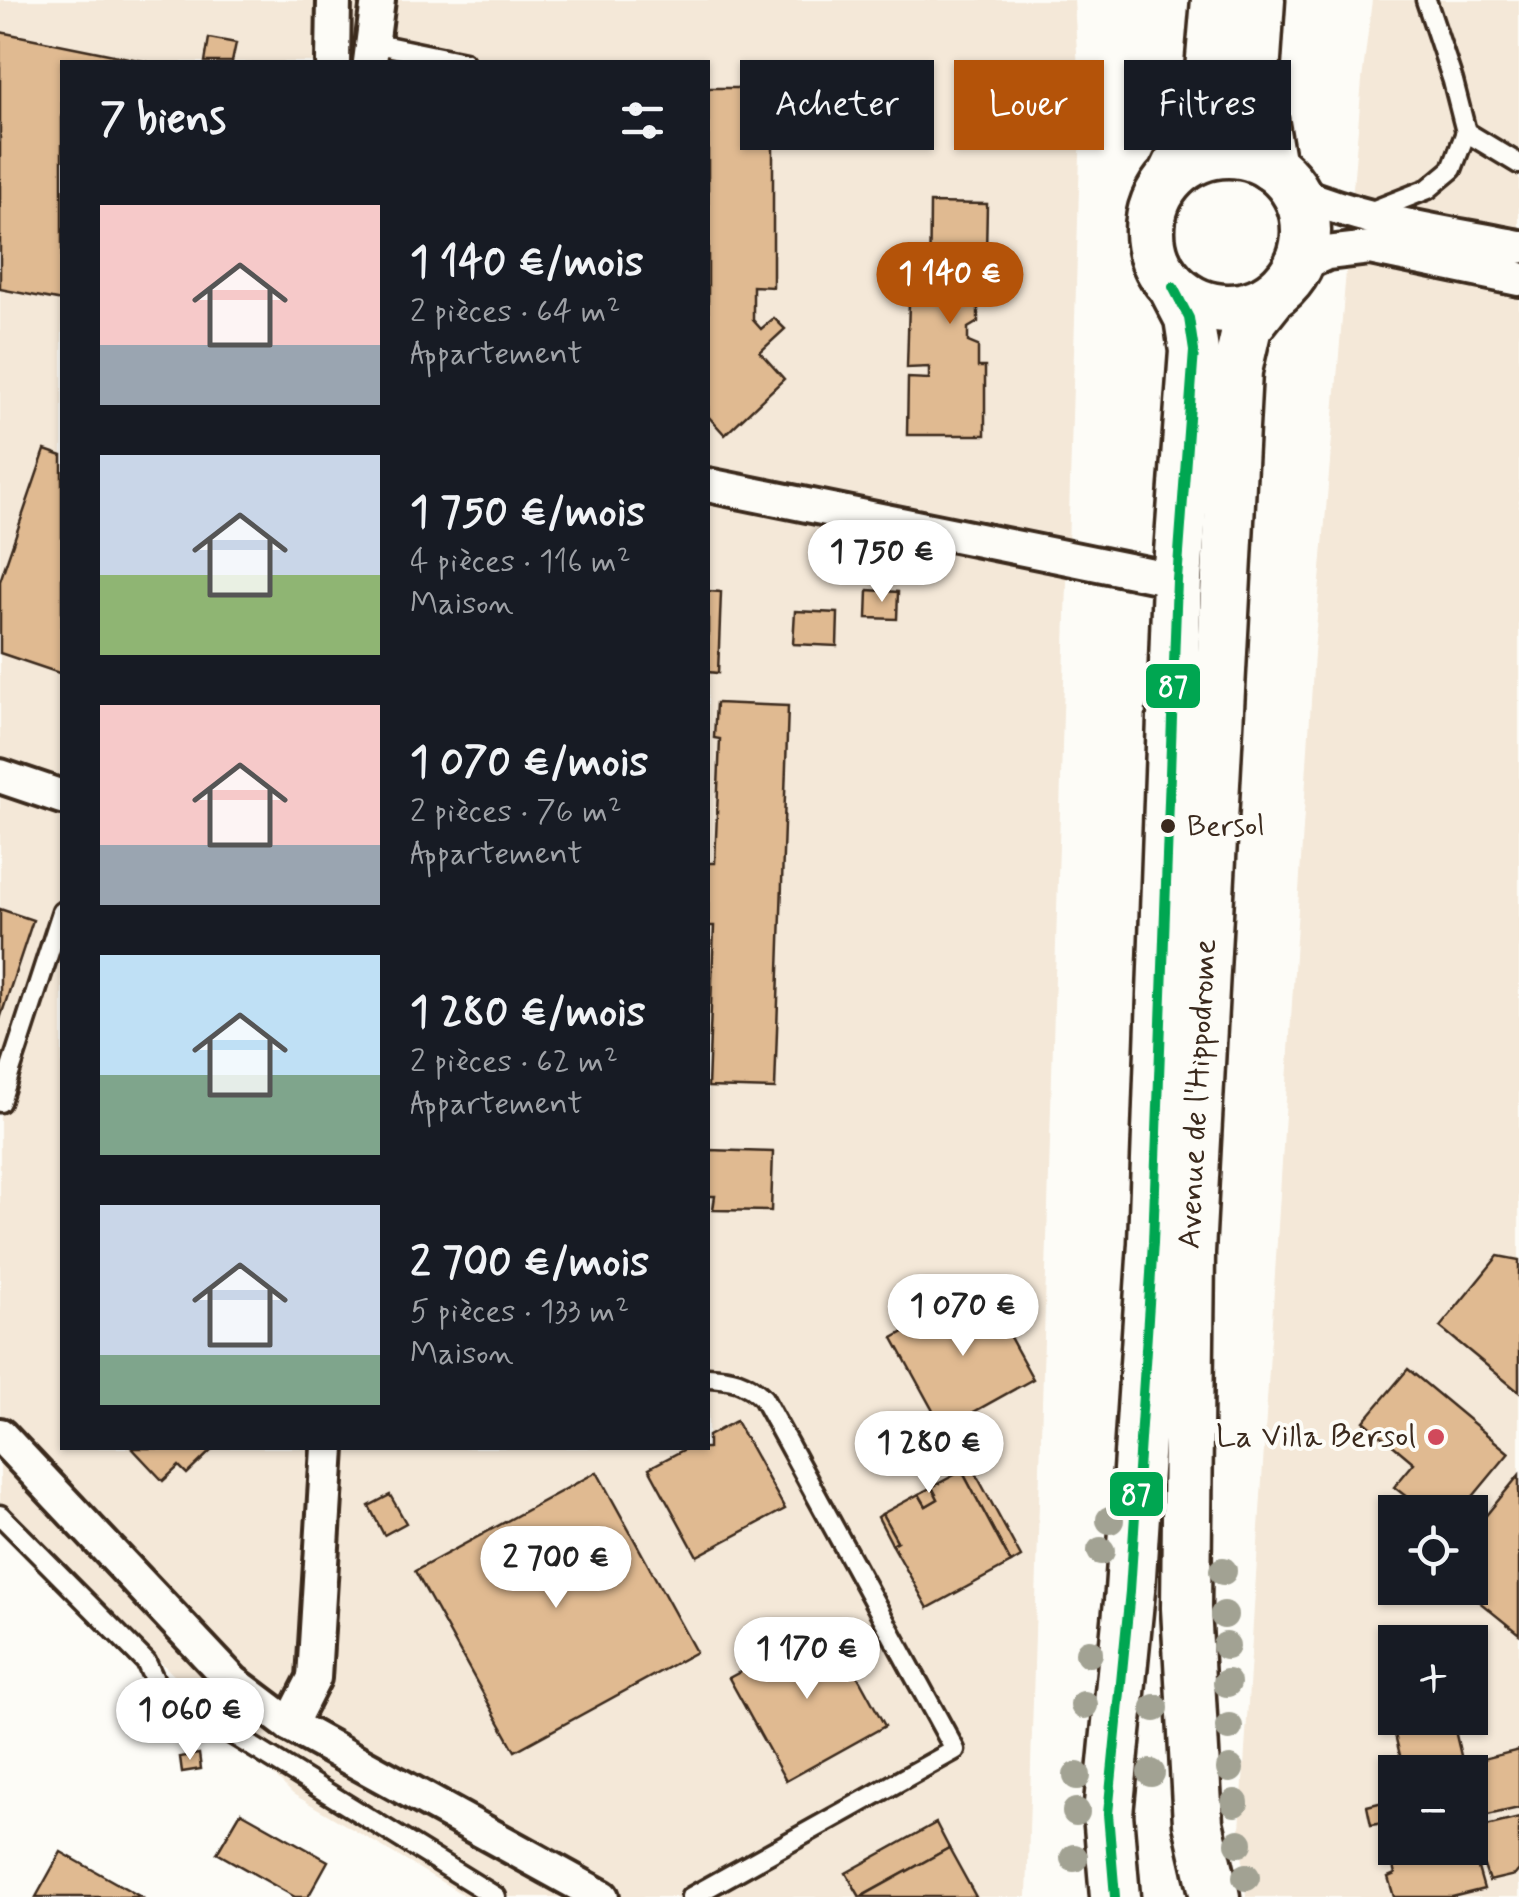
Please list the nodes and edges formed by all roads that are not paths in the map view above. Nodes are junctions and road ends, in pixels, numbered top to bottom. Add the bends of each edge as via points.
1 (334, 0) edge
2 (378, 0) edge
3 (1216, 0) edge
4 (1260, 0) edge
5 (1426, 0) edge
6 (371, 53) edge
7 (333, 60) edge
8 (443, 60) edge
9 (1466, 132) junction
10 (1519, 164) edge
11 (1174, 173) junction
12 (1283, 179) junction
13 (1360, 215) junction
14 (1519, 247) edge
15 (1519, 279) edge
16 (1284, 282) junction
17 (1172, 287) junction
18 (710, 485) edge
19 (1178, 580) junction
20 (0, 776) edge
21 (60, 795) edge
22 (60, 918) edge
23 (0, 1102) edge
24 (710, 1377) edge
25 (0, 1436) edge
26 (328, 1450) edge
27 (0, 1515) edge
28 (290, 1724) junction
29 (496, 1897) edge
30 (602, 1897) edge
31 (691, 1897) edge
32 (1115, 1897) edge
33 (1214, 1897) edge

1 - 7 street
2 - 6 street
3 - 11 main road via 1207,106
4 - 12 main road via 1255,74
5 - 9 lane
6 - 8 lane
9 - 10 lane
9 - 13 lane via 1452,169 1428,188
11 - 12 main road via 1221,153 1248,155
11 - 17 main road via 1156,200 1148,230 1151,251
12 - 13 street
12 - 16 main road via 1306,223 1305,245
13 - 14 street
15 - 16 street via 1370,248 1327,253
16 - 17 main road via 1245,308 1194,302
16 - 33 main road, Avenue de l'Hippodrome via 1247,326 1237,371 1190,1252 1186,1608 1198,1823
17 - 19 main road, Avenue de l'Hippodrome via 1189,318 1194,352
18 - 19 street
19 - 32 main road, Avenue de l'Hippodrome via 1153,1243 1108,1814
20 - 21 street
22 - 23 lane
24 - 31 lane via 734,1378 763,1398 955,1750
25 - 28 street via 234,1682
26 - 28 street via 314,1678
27 - 29 lane via 146,1662 169,1711 206,1718
28 - 30 street

